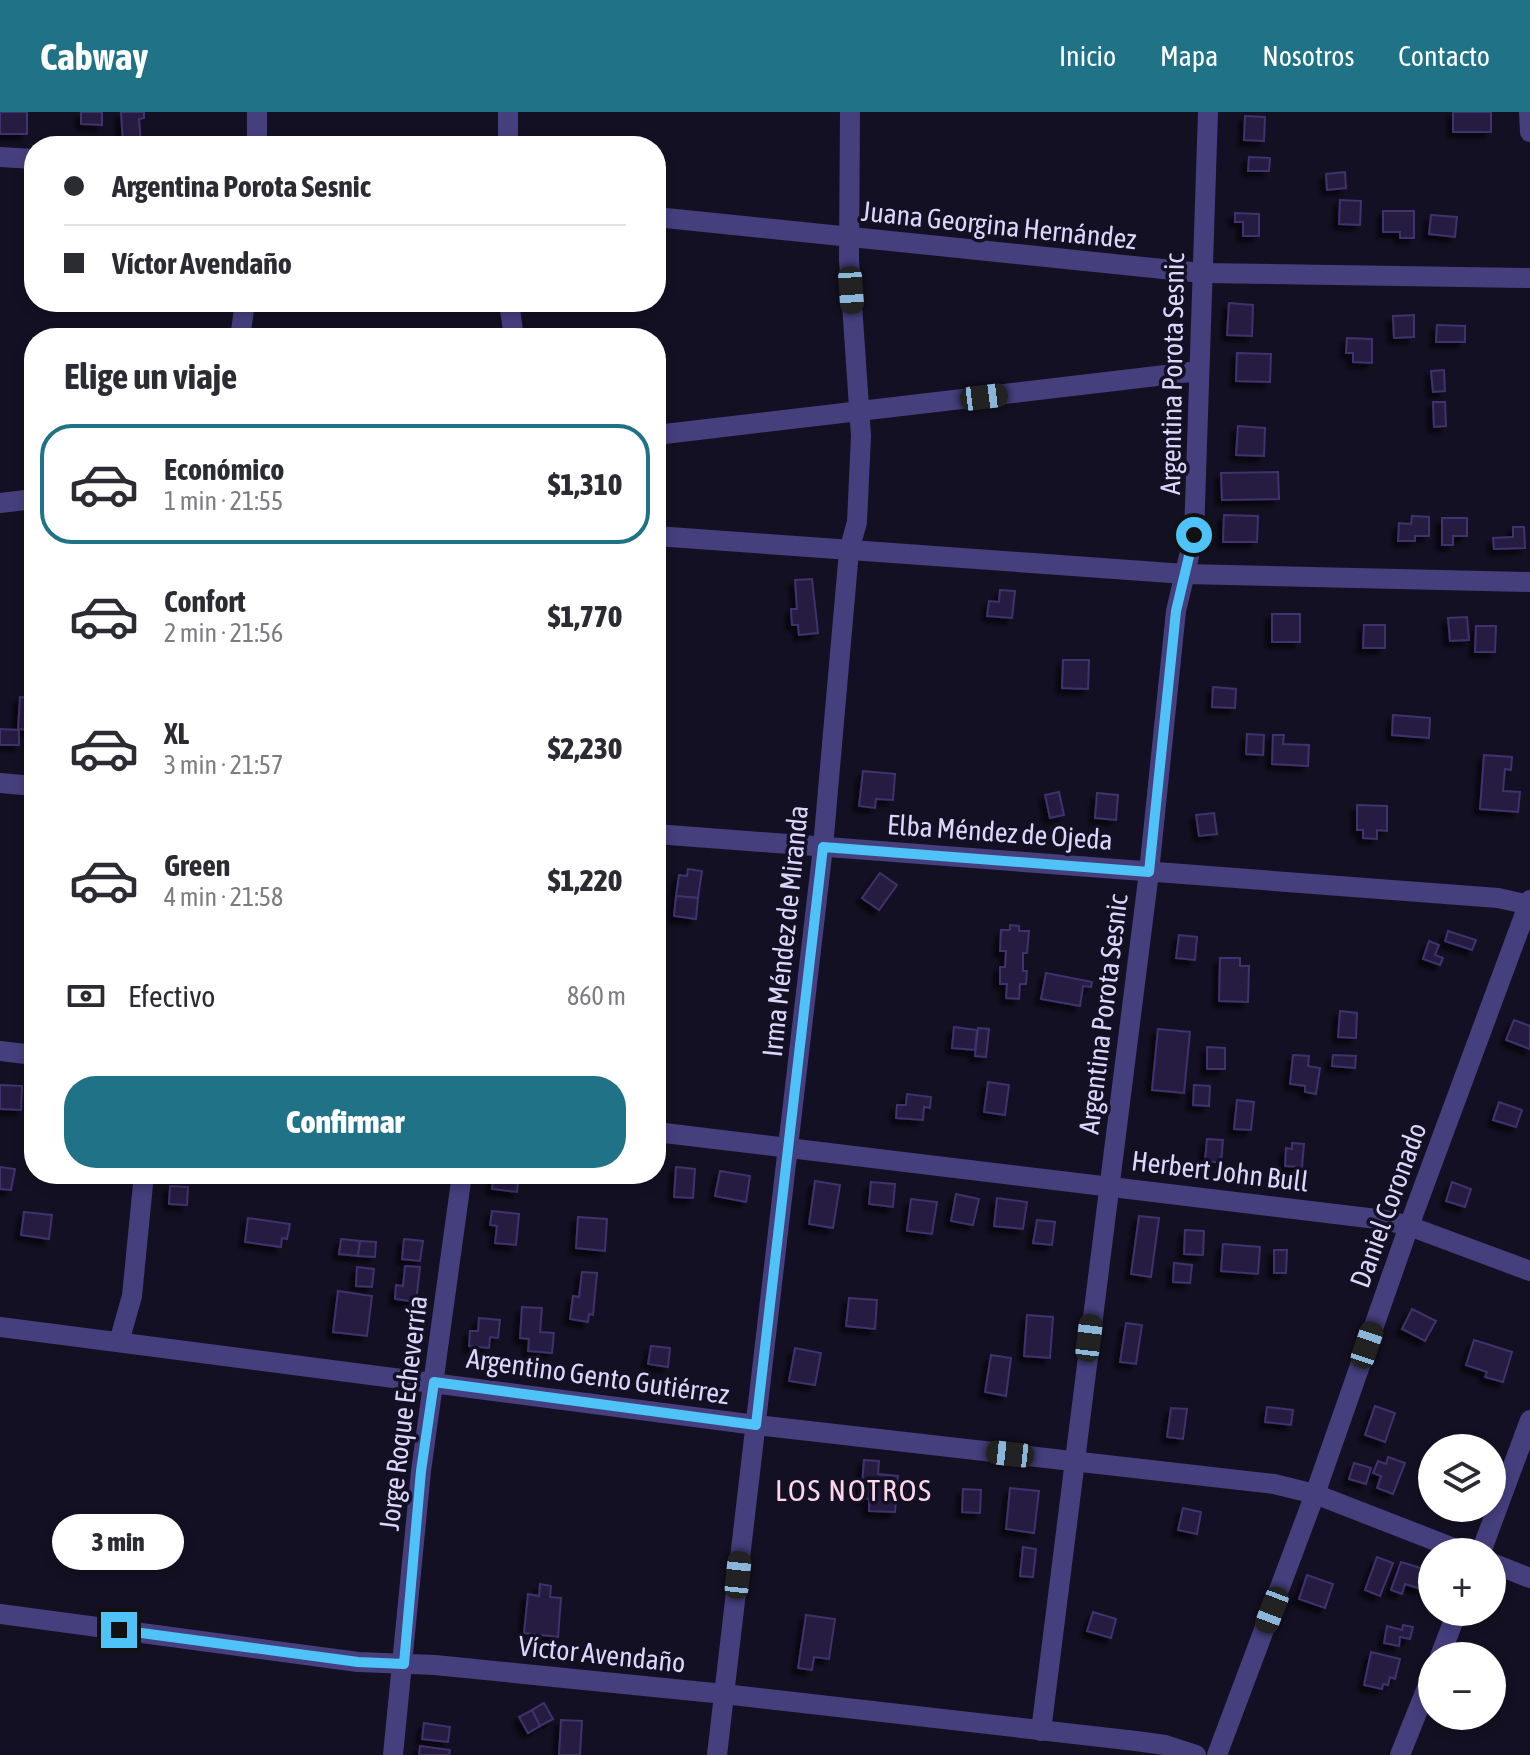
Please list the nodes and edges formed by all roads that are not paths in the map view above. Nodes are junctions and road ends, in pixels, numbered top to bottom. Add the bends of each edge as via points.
1 (257, 112) edge
2 (508, 112) edge
3 (850, 112) edge
4 (1208, 112) edge
5 (1529, 112) edge
6 (1530, 132) edge
7 (257, 136) edge
8 (508, 136) edge
9 (0, 157) edge
10 (24, 158) edge
11 (666, 218) edge
12 (849, 239) junction
13 (1202, 273) junction
14 (1530, 278) edge
15 (1199, 371) junction
16 (860, 412) junction
17 (666, 434) edge
18 (24, 500) edge
19 (0, 503) edge
20 (666, 537) edge
21 (849, 551) junction
22 (1185, 574) junction
23 (1530, 582) edge
24 (0, 783) edge
25 (24, 785) edge
26 (666, 835) edge
27 (823, 847) junction
28 (1149, 872) junction
29 (1529, 903) edge
30 (0, 1051) edge
31 (24, 1054) edge
32 (666, 1133) edge
33 (789, 1149) junction
34 (143, 1184) edge
35 (461, 1184) edge
36 (1109, 1185) junction
37 (1409, 1226) junction
38 (1530, 1271) edge
39 (0, 1327) edge
40 (119, 1342) junction
41 (434, 1382) junction
42 (1530, 1420) edge
43 (756, 1425) junction
44 (1073, 1461) junction
45 (1315, 1494) junction
46 (1428, 1538) edge
47 (1486, 1538) edge
48 (1506, 1569) edge
49 (1530, 1578) edge
50 (0, 1614) edge
51 (404, 1664) junction
52 (724, 1694) junction
53 (1418, 1710) edge
54 (1041, 1731) junction
55 (393, 1755) edge
56 (717, 1755) edge
57 (1196, 1755) edge
58 (1217, 1755) edge
59 (1400, 1755) edge

1 - 7 street
2 - 8 street
3 - 12 street, Irma Méndez de Miranda
4 - 13 street, Argentina Porota Sesnic
5 - 6 street
9 - 10 street
11 - 12 street, Juana Georgina Hernández
12 - 13 street, Juana Georgina Hernández
12 - 16 street, Irma Méndez de Miranda
13 - 14 street, Juana Georgina Hernández
13 - 15 street, Argentina Porota Sesnic
15 - 16 street
15 - 22 street, Argentina Porota Sesnic via 1197,508
16 - 17 street
16 - 21 street, Irma Méndez de Miranda via 857,522
18 - 19 street
20 - 21 street
21 - 22 street
21 - 27 street, Irma Méndez de Miranda
22 - 23 street
22 - 28 street, Argentina Porota Sesnic via 1176,611
24 - 25 street
26 - 27 street, Elba Méndez de Ojeda
27 - 28 street, Elba Méndez de Ojeda
27 - 33 street, Irma Méndez de Miranda
28 - 29 street, Elba Méndez de Ojeda
28 - 36 street, Argentina Porota Sesnic
29 - 37 street, Daniel Coronado
30 - 31 street
32 - 33 street, Herbert John Bull
33 - 36 street, Herbert John Bull
33 - 43 street, Irma Méndez de Miranda
34 - 40 street via 132,1296
35 - 41 street, Jorge Roque Echeverría
36 - 37 street, Herbert John Bull
36 - 44 street, Argentina Porota Sesnic
37 - 38 street, Herbert John Bull
37 - 45 street, Daniel Coronado
39 - 40 street, Argentino Gento Gutiérrez
40 - 41 street, Argentino Gento Gutiérrez
41 - 43 street, Argentino Gento Gutiérrez
41 - 51 street, Jorge Roque Echeverría
42 - 47 street
43 - 44 street, Argentino Gento Gutiérrez
43 - 52 street, Irma Méndez de Miranda
44 - 45 street, Argentino Gento Gutiérrez via 1244,1479
44 - 54 street, Argentina Porota Sesnic
45 - 46 street, Argentino Gento Gutiérrez
45 - 58 street, Daniel Coronado
48 - 49 street
50 - 51 street, Víctor Avendaño
51 - 52 street, Víctor Avendaño
51 - 55 street, Jorge Roque Echeverría
52 - 54 street, Víctor Avendaño
52 - 56 street, Irma Méndez de Miranda
53 - 59 street
54 - 57 street, Víctor Avendaño via 1165,1745

